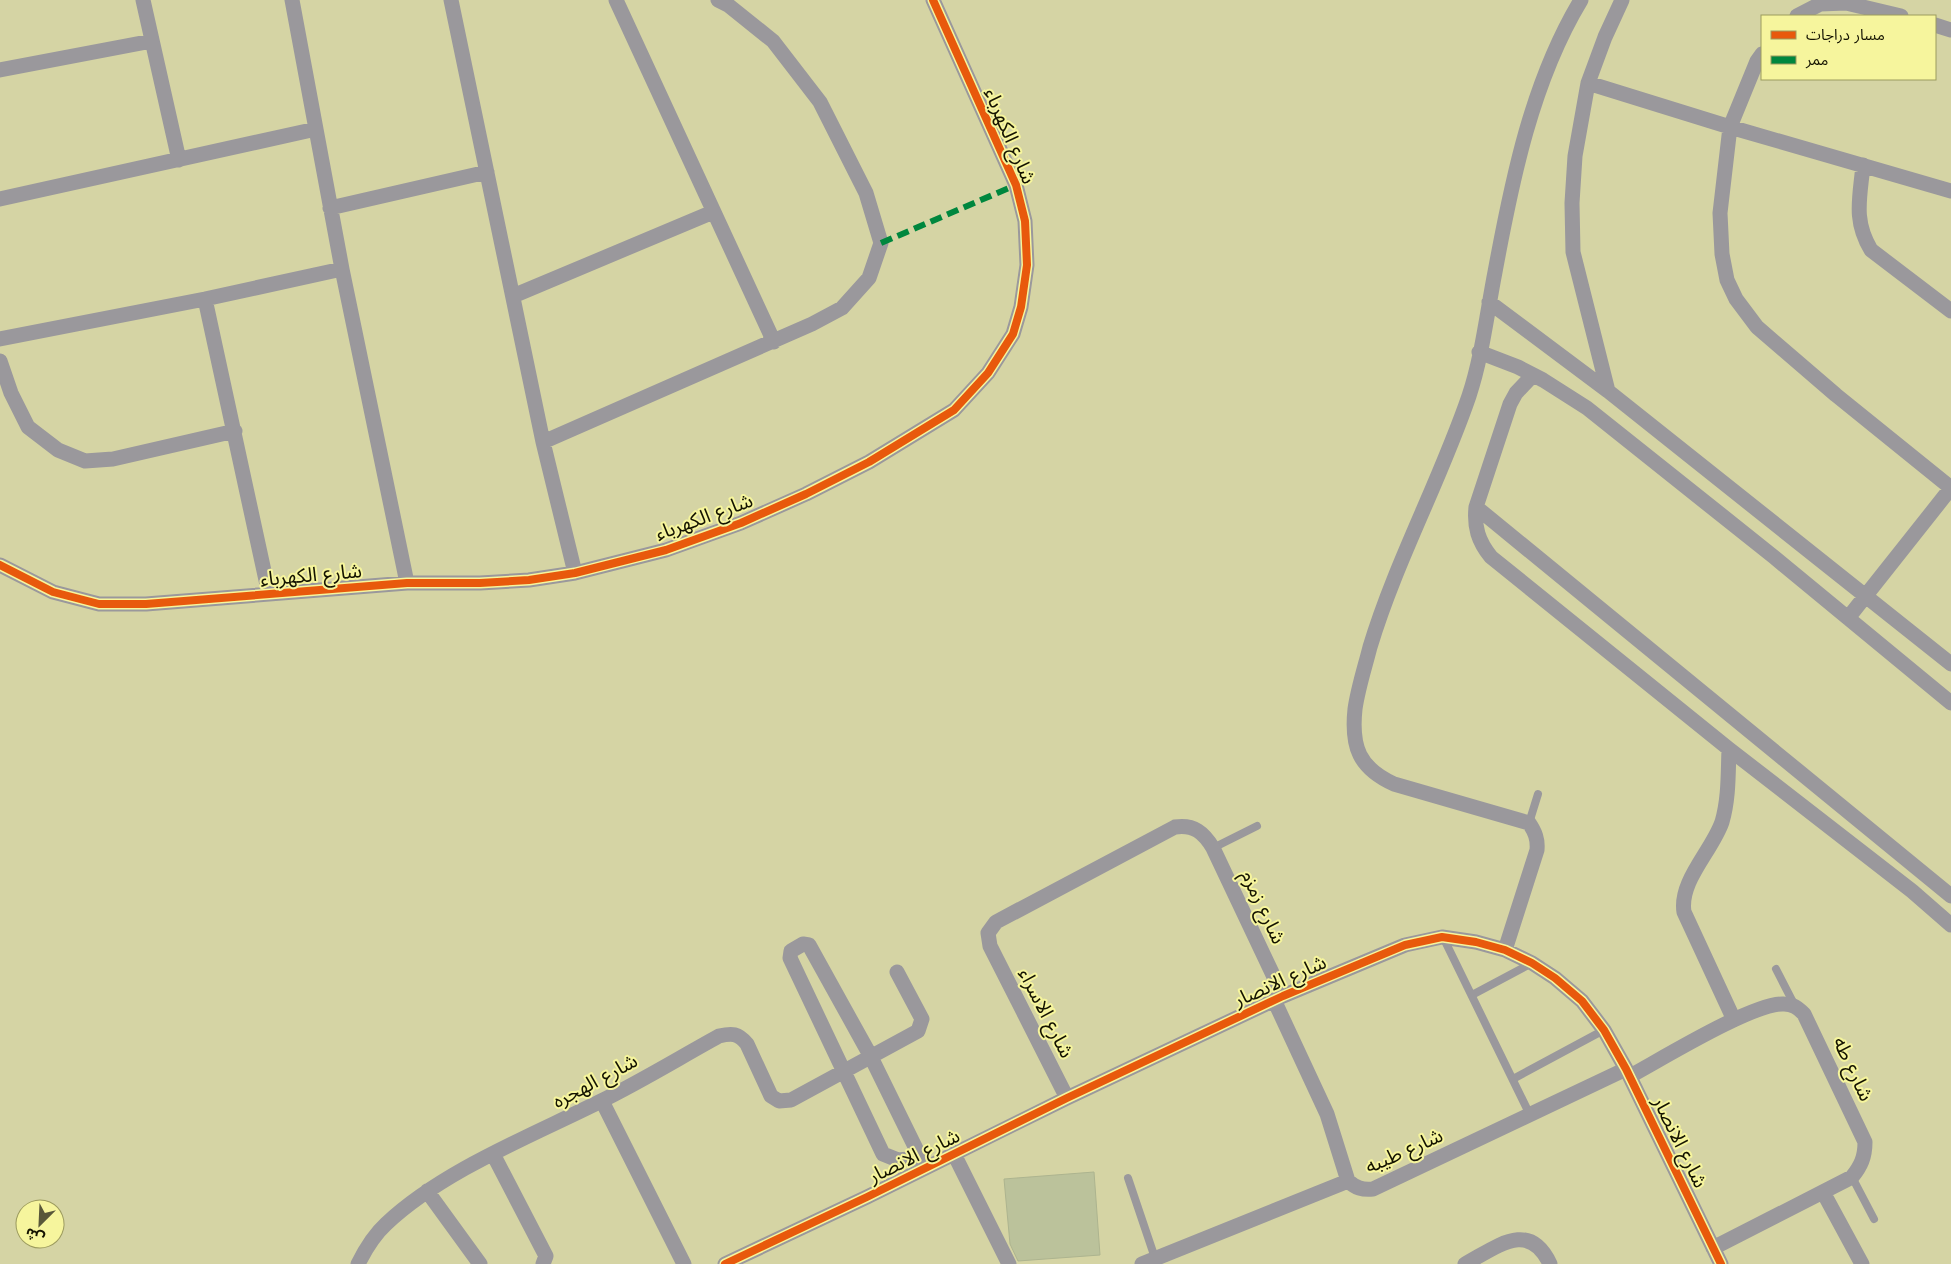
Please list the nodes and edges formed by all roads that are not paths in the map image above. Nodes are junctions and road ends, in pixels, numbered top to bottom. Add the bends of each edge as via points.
1 (143, 0) edge
2 (292, 0) edge
3 (452, 0) edge
4 (616, 0) edge
5 (718, 0) edge
6 (932, 0) edge
7 (1581, 0) edge
8 (1622, 0) edge
9 (1799, 15) edge
10 (1898, 15) edge
11 (1936, 25) edge
12 (1951, 30) edge
13 (152, 41) junction
14 (1761, 56) edge
15 (0, 70) edge
16 (1588, 83) junction
17 (1730, 127) junction
18 (316, 129) junction
19 (179, 160) junction
20 (1863, 166) junction
21 (488, 172) junction
22 (1951, 191) edge
23 (0, 199) edge
24 (330, 208) junction
25 (713, 212) junction
26 (342, 269) junction
27 (513, 296) junction
28 (205, 299) junction
29 (1489, 302) junction
30 (1951, 310) edge
31 (0, 339) edge
32 (774, 342) junction
33 (1479, 352) junction
34 (0, 361) edge
35 (1533, 375) junction
36 (1608, 391) junction
37 (235, 431) junction
38 (543, 442) junction
39 (1951, 488) edge
40 (1476, 506) junction
41 (1792, 537) junction
42 (1774, 557) junction
43 (0, 565) edge
44 (575, 574) junction
45 (407, 583) junction
46 (269, 594) junction
47 (1865, 596) junction
48 (1848, 618) junction
49 (1951, 664) edge
50 (1951, 703) edge
51 (1729, 749) junction
52 (1538, 794) dead end
53 (1529, 823) junction
54 (1257, 826) dead end
55 (1210, 842) junction
56 (1951, 896) edge
57 (1951, 925) edge
58 (1442, 937) junction
59 (1505, 950) junction
60 (1532, 963) junction
61 (1776, 970) dead end
62 (897, 972) dead end
63 (1472, 995) junction
64 (1279, 998) junction
65 (1795, 1006) junction
66 (1734, 1020) junction
67 (1604, 1030) junction
68 (870, 1055) junction
69 (844, 1072) junction
70 (1628, 1072) junction
71 (1512, 1079) junction
72 (1067, 1098) junction
73 (602, 1101) junction
74 (1530, 1115) junction
75 (493, 1154) junction
76 (954, 1154) junction
77 (922, 1162) junction
78 (1852, 1177) junction
79 (1128, 1178) dead end
80 (1348, 1181) junction
81 (427, 1191) junction
82 (1823, 1192) junction
83 (1874, 1219) dead end
84 (1713, 1248) junction
85 (1149, 1261) edge
86 (358, 1264) edge
87 (480, 1264) edge
88 (543, 1264) edge
89 (684, 1264) edge
90 (725, 1264) edge
91 (1009, 1264) edge
92 (1465, 1264) edge
93 (1550, 1264) edge
94 (1721, 1264) edge
95 (1862, 1264) edge

1 - 13 street
2 - 18 street
3 - 21 street
4 - 25 street
5 - 32 street via 773,42 820,102 866,194 881,243 869,278 842,308
6 - 44 street, شارع الكهرباء via 1016,185 1024,221 1027,265 1013,334 988,373 954,410 869,462 741,522 666,550
7 - 29 street via 1558,46 1529,122
8 - 16 street
9 - 10 street via 1820,4 1846,3
11 - 12 street
13 - 15 street
13 - 19 street
14 - 17 street
16 - 17 street
16 - 36 street via 1575,156 1573,252
17 - 20 street
17 - 39 street via 1720,213 1722,254 1727,280 1736,299 1757,327
18 - 19 street
18 - 24 street
19 - 23 street
20 - 22 street
20 - 30 street via 1858,209 1864,239 1871,250
21 - 24 street
21 - 27 street
24 - 26 street
25 - 27 street
25 - 32 street
26 - 28 street
26 - 45 street
27 - 38 street
28 - 31 street
28 - 37 street
29 - 33 street
29 - 36 street
32 - 38 street
33 - 35 street
33 - 53 street via 1469,394 1376,629 1355,709 1355,736 1366,767 1377,776 1394,784
34 - 37 street via 10,393 28,426 58,450 85,461 112,459
35 - 40 street via 1510,404
35 - 42 street via 1587,408
36 - 41 street
37 - 46 street
38 - 44 street
39 - 47 street
40 - 51 street via 1477,533 1491,557
40 - 56 street
41 - 42 street
41 - 47 street
42 - 48 street
43 - 46 street, شارع الكهرباء via 53,592 99,604 146,604
44 - 45 street, شارع الكهرباء via 480,583
45 - 46 street, شارع الكهرباء
47 - 48 street
47 - 49 street
48 - 50 street
51 - 57 street
51 - 66 street via 1722,822 1686,891 1683,906
52 - 53 lane
53 - 59 street via 1536,836 1537,850
54 - 55 lane
55 - 64 street, شارع زمزم
55 - 72 street, شارع الاسراء via 1195,828 1175,827 996,922 988,933 990,946
58 - 59 street, شارع الانصار
58 - 63 lane
58 - 64 street, شارع الانصار via 1405,945
59 - 60 street, شارع الانصار
60 - 63 lane
60 - 67 street, شارع الانصار via 1582,1001
61 - 65 lane
62 - 68 street via 922,1019 918,1031
63 - 71 lane
64 - 72 street, شارع الانصار
64 - 80 street, شارع طيبه via 1327,1114
65 - 66 street via 1769,1006
65 - 78 street, شارع طه via 1804,1014 1865,1142 1860,1168
66 - 70 street
67 - 70 street, شارع الانصار
67 - 71 lane
68 - 69 street
68 - 69 street via 810,945 803,944 791,951 790,958
68 - 77 street
69 - 73 street, شارع الهجره via 791,1100 779,1101 771,1096 747,1044 741,1037 730,1033 719,1036
69 - 77 street via 883,1154 898,1160
70 - 74 street, شارع طيبه
70 - 84 street, شارع الانصار
71 - 74 lane
72 - 76 street, شارع الانصار
73 - 75 street, شارع الهجره
73 - 89 street
74 - 80 street, شارع طيبه via 1373,1189 1355,1187
75 - 81 street, شارع الهجره
75 - 88 street via 546,1256
76 - 77 street, شارع الانصار
76 - 91 street
77 - 90 street, شارع الانصار via 749,1256
78 - 82 street
78 - 83 lane
79 - 85 lane
80 - 85 street
81 - 86 street, شارع الهجره via 385,1224
81 - 87 street
82 - 84 street
82 - 95 street
84 - 94 street, شارع الانصار
92 - 93 street via 1520,1239 1532,1240 1545,1252

